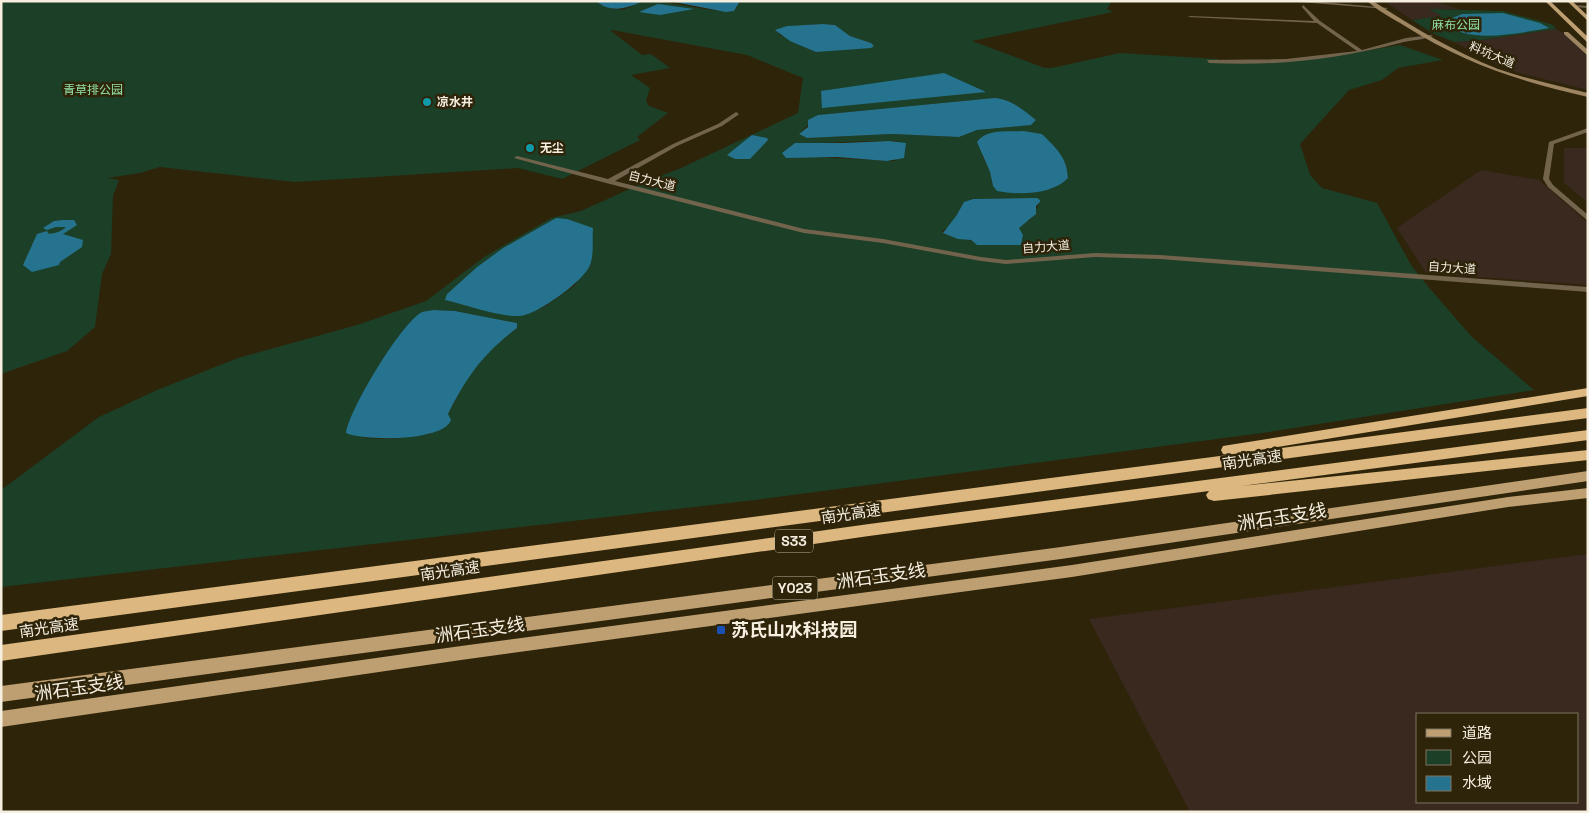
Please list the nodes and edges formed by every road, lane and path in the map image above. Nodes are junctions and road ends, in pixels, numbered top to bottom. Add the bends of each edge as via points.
1 (1290, 1) edge
2 (1369, 1) edge
3 (1547, 1) edge
4 (1571, 3) edge
5 (1377, 4) edge
6 (1302, 6) dead end
7 (1588, 7) edge
8 (1190, 17) dead end
9 (1588, 18) edge
10 (1318, 22) junction
11 (1566, 33) dead end
12 (1428, 36) junction
13 (1588, 41) edge
14 (1361, 51) junction
15 (1588, 54) edge
16 (1209, 61) dead end
17 (1588, 94) edge
18 (736, 114) dead end
19 (1588, 130) edge
20 (517, 158) dead end
21 (608, 182) junction
22 (1588, 220) edge
23 (1588, 290) edge
24 (1588, 392) edge
25 (1588, 413) edge
26 (1588, 434) edge
27 (1588, 455) edge
28 (1588, 476) edge
29 (1588, 492) edge
30 (929, 500) junction
31 (869, 530) junction
32 (1, 623) edge
33 (1, 653) edge
34 (1, 694) edge
35 (1, 719) edge

1 - 5 street
2 - 5 street, 料坑大道
3 - 13 main road
4 - 7 street
4 - 9 main road
5 - 12 street, 料坑大道
5 - 12 street, 料坑大道
6 - 10 street
8 - 10 street
10 - 14 street
11 - 15 street
12 - 14 street
12 - 17 street, 料坑大道 via 1505,73
14 - 16 street via 1273,61
18 - 21 street
19 - 22 street via 1552,143 1546,179
20 - 21 street, 自力大道
21 - 23 street, 自力大道 via 804,231 995,261 1095,255 1160,257
24 - 30 highway
25 - 30 highway, 南光高速 / S33
26 - 31 highway, 南光高速 / S33
27 - 31 highway
28 - 34 main road, 洲石玉支线 / Y023 via 1061,553
29 - 35 main road, 洲石玉支线 / Y023 via 1072,571
30 - 32 highway, 南光高速 / S33
31 - 33 highway, 南光高速 / S33

